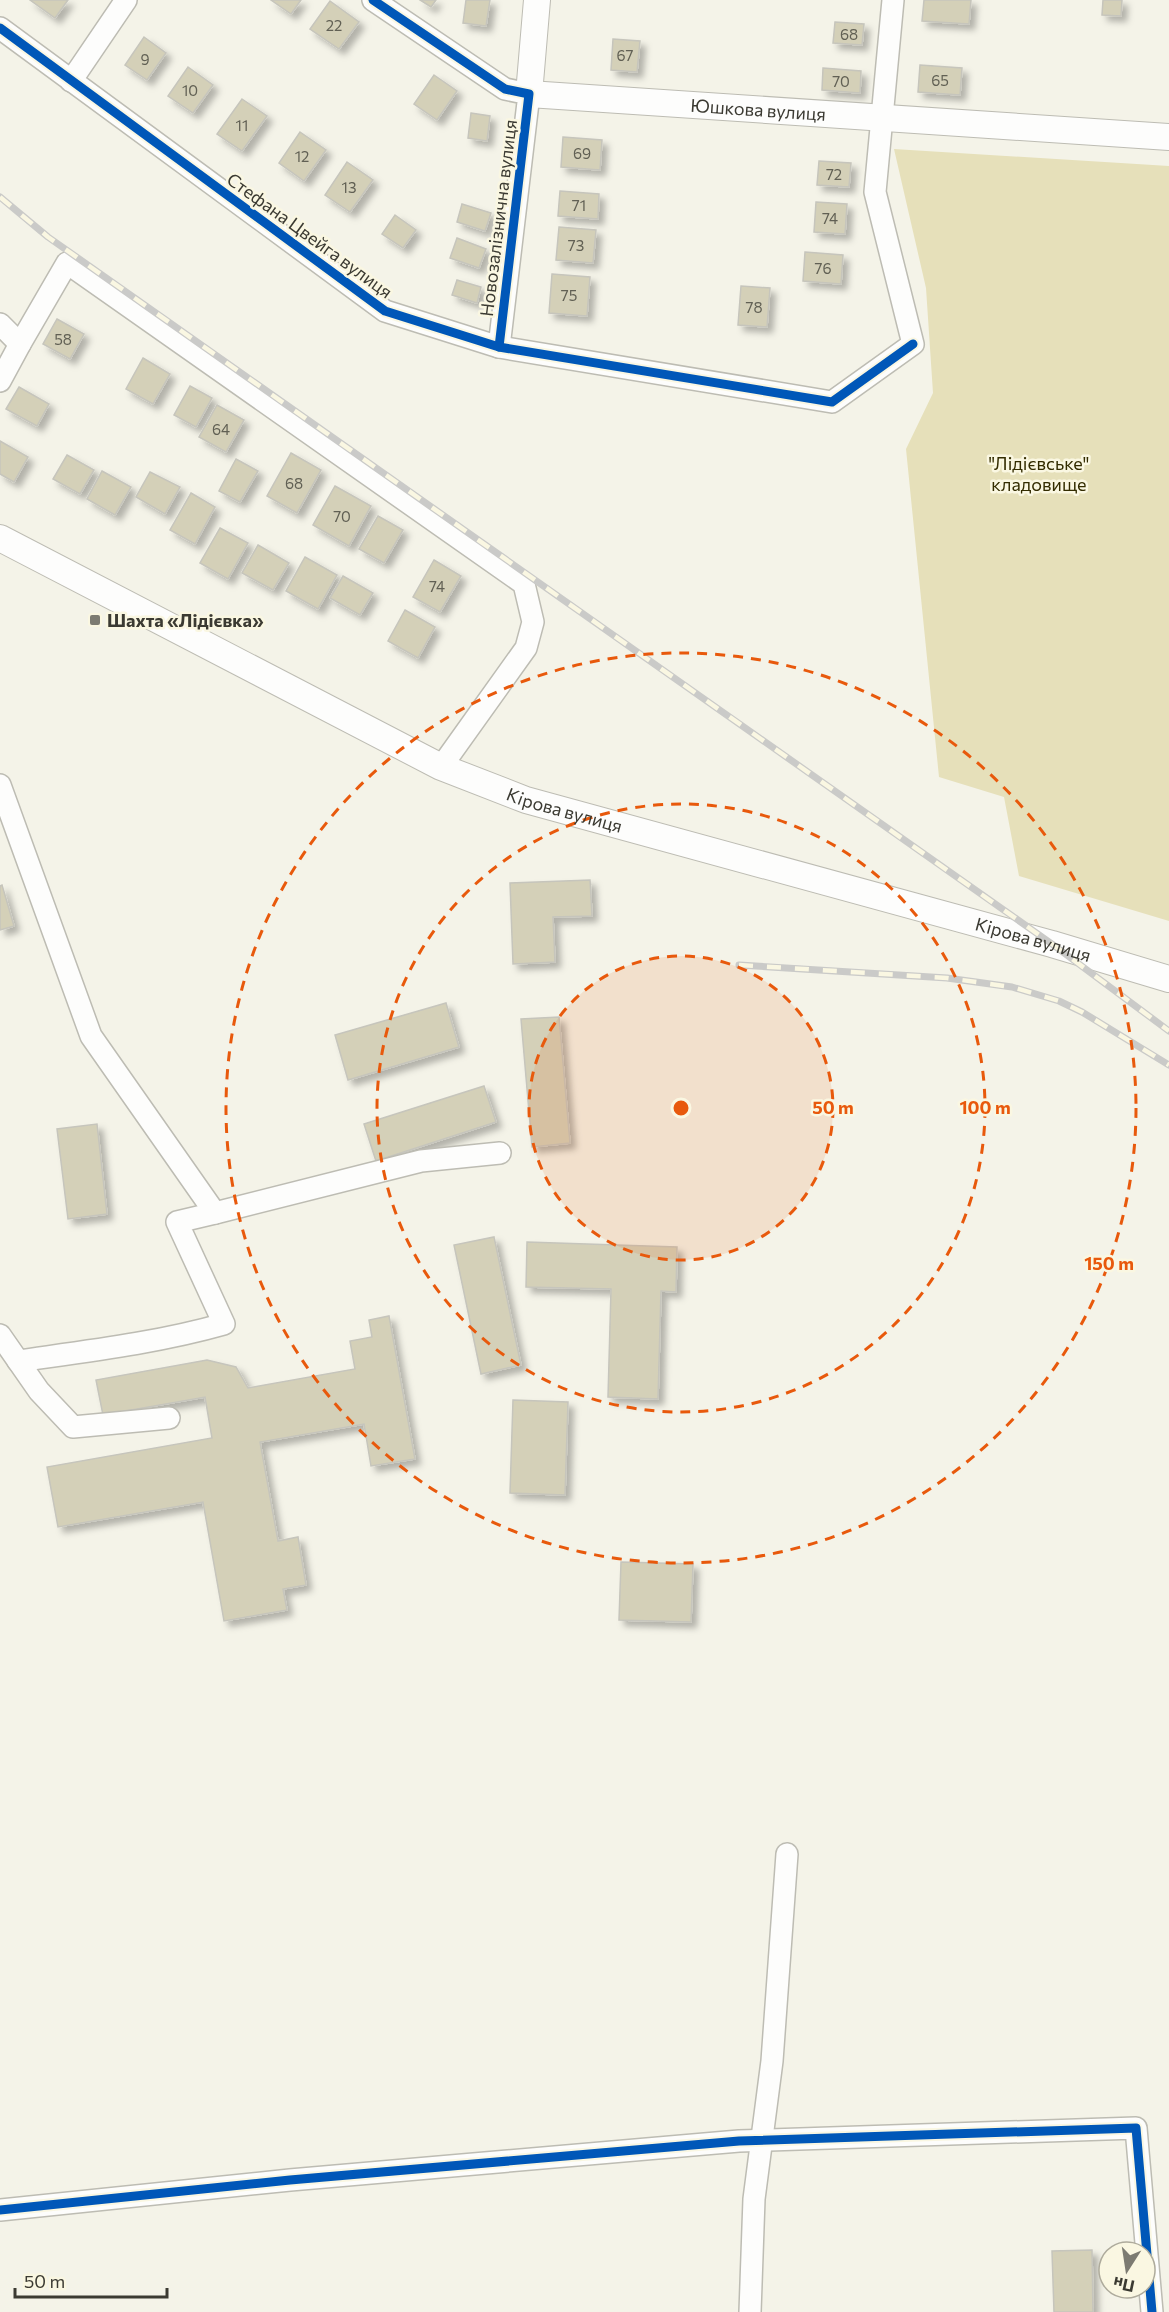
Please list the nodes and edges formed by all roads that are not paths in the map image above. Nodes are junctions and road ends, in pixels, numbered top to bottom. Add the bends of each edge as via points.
1 (126, 0) edge
2 (373, 0) edge
3 (537, 0) edge
4 (893, 0) edge
5 (0, 28) edge
6 (71, 81) junction
7 (529, 94) junction
8 (883, 117) junction
9 (1169, 137) edge
10 (0, 324) edge
11 (21, 344) junction
12 (499, 346) junction
13 (0, 381) edge
14 (0, 538) edge
15 (441, 767) junction
16 (0, 785) edge
17 (1169, 980) edge
18 (501, 1154) dead end
19 (215, 1213) junction
20 (0, 1335) edge
21 (18, 1361) junction
22 (169, 1418) dead end
23 (787, 1854) dead end
24 (0, 2210) edge
25 (750, 2312) edge
26 (1152, 2312) edge

1 - 6 street
2 - 7 street, Юшкова вулиця via 505,89
3 - 7 main road, Новозалізнична вулиця
4 - 8 street
5 - 6 street, Стефана Цвейга вулиця
6 - 12 street, Стефана Цвейга вулиця via 385,311
7 - 8 main road, Юшкова вулиця
7 - 12 street, Новозалізнична вулиця
8 - 9 main road, Юшкова вулиця
8 - 12 street, Стефана Цвейга вулиця via 875,192 913,344 832,402
10 - 11 street
11 - 13 street
11 - 15 street via 67,263 524,584 533,622 526,648
14 - 15 main road, Кірова вулиця
15 - 17 main road, Кірова вулиця via 526,800 1052,944
16 - 19 street via 91,1036
18 - 19 street via 420,1161
19 - 21 street via 177,1222 224,1324 107,1349
20 - 21 street
21 - 22 street via 39,1391 73,1427
23 - 25 street via 772,2061 754,2199
24 - 26 street via 739,2141 1136,2128

